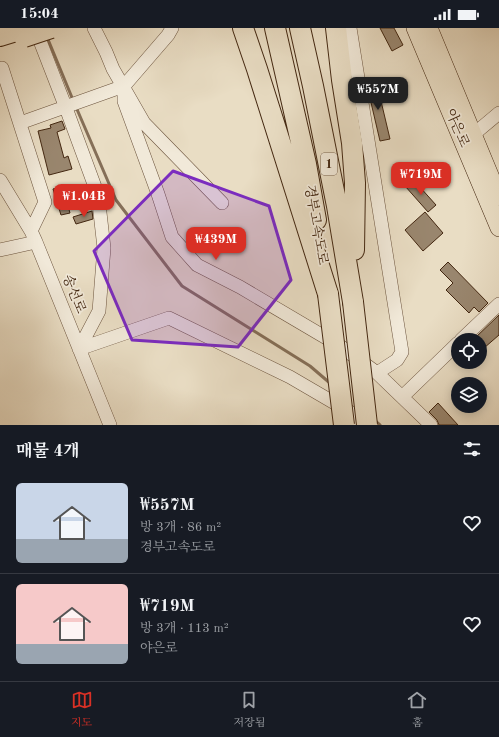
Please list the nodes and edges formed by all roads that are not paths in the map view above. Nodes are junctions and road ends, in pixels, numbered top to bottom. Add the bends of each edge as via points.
1 (51, 28) edge
2 (94, 28) edge
3 (172, 28) edge
4 (243, 28) edge
5 (275, 28) edge
6 (300, 28) edge
7 (336, 28) edge
8 (350, 28) edge
9 (415, 28) edge
10 (429, 28) edge
11 (25, 31) edge
12 (0, 36) edge
13 (0, 45) edge
14 (2, 68) dead end
15 (124, 86) junction
16 (66, 108) junction
17 (499, 113) edge
18 (20, 124) junction
19 (474, 134) junction
20 (0, 180) edge
21 (499, 196) edge
22 (222, 203) dead end
23 (499, 228) edge
24 (34, 237) junction
25 (0, 250) edge
26 (328, 294) junction
27 (353, 302) junction
28 (499, 304) edge
29 (468, 333) edge
30 (79, 349) junction
31 (451, 350) edge
32 (377, 373) junction
33 (402, 397) junction
34 (110, 425) edge
35 (344, 425) edge
36 (364, 425) edge
37 (367, 425) edge
38 (431, 425) edge

1 - 11 highway, bridge
2 - 15 street
3 - 15 street
4 - 26 highway
5 - 26 highway, 경부고속도로 / 1 via 306,164
6 - 27 highway, 경부고속도로 / 1 via 337,206
7 - 27 highway via 352,143
8 - 32 street via 402,352 397,360
9 - 23 main road, 야은로
10 - 19 main road, 야은로
11 - 12 highway
11 - 13 highway
11 - 16 street via 40,41
14 - 18 street
15 - 16 street
15 - 22 street via 144,124
15 - 32 street via 124,101 172,237 197,265 240,287 340,346
16 - 18 street
16 - 30 street via 98,195 104,248 99,311
17 - 19 street
18 - 24 street via 45,202
19 - 21 main road, 야은로
20 - 24 street, 송선로
24 - 25 street
24 - 30 street, 송선로
26 - 35 highway, 경부고속도로 / 1, bridge
27 - 37 highway, 경부고속도로 / 1, bridge
28 - 29 street
30 - 34 street, 송선로
30 - 36 street via 169,318 290,377 350,412
31 - 33 street
32 - 33 street
33 - 38 street

